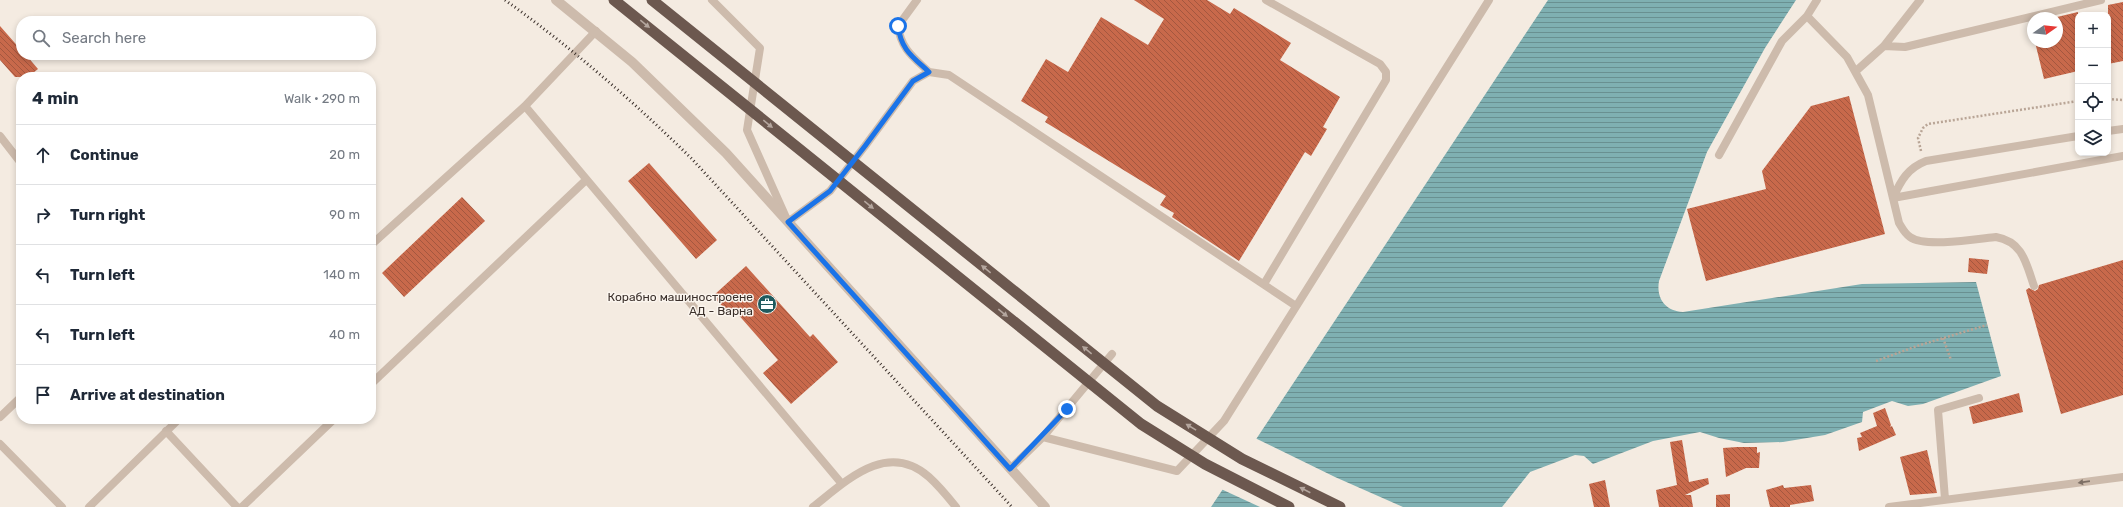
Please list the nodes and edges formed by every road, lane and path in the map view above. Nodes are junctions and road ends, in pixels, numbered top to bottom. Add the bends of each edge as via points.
1 (556, 0) edge
2 (614, 0) edge
3 (652, 0) edge
4 (712, 0) edge
5 (917, 0) edge
6 (1266, 0) edge
7 (1489, 0) edge
8 (1817, 0) edge
9 (1920, 0) edge
10 (2101, 0) edge
11 (1807, 16) junction
12 (596, 31) junction
13 (1884, 46) junction
14 (1856, 71) junction
15 (929, 72) junction
16 (2111, 99) edge
17 (2123, 100) edge
18 (2075, 101) edge
19 (525, 106) junction
20 (2123, 129) edge
21 (2111, 131) edge
22 (0, 136) edge
23 (2075, 136) edge
24 (1719, 155) dead end
25 (2123, 156) edge
26 (16, 157) edge
27 (1934, 159) junction
28 (586, 180) junction
29 (1893, 198) junction
30 (788, 222) junction
31 (376, 241) edge
32 (1264, 284) junction
33 (2034, 286) dead end
34 (1296, 306) junction
35 (1987, 325) dead end
36 (1943, 338) junction
37 (1112, 354) dead end
38 (1951, 360) dead end
39 (1876, 361) dead end
40 (376, 379) edge
41 (1979, 398) dead end
42 (16, 402) edge
43 (0, 417) edge
44 (174, 424) edge
45 (329, 424) edge
46 (166, 431) junction
47 (1043, 437) junction
48 (0, 444) edge
49 (1010, 469) junction
50 (2123, 476) edge
51 (842, 484) junction
52 (1944, 499) junction
53 (62, 507) edge
54 (89, 507) edge
55 (237, 507) edge
56 (242, 507) edge
57 (813, 507) edge
58 (956, 507) edge
59 (1045, 507) edge
60 (1289, 507) edge
61 (1340, 507) edge
62 (1889, 507) edge

1 - 12 street
2 -> 60 highway, bridge via 1141,424 1205,464
61 -> 3 highway, bridge via 1242,458 1157,406
4 - 30 lane via 760,48 747,130
5 - 15 lane via 898,26 900,39 907,51
6 - 32 lane via 1380,64 1386,72 1386,80
7 - 34 lane
8 - 11 lane
9 - 13 lane
10 - 13 lane via 1905,47
11 - 14 lane via 1847,57
11 - 24 lane via 1782,41
12 - 19 lane
12 - 30 street via 715,142
13 - 14 lane
14 - 29 lane via 1868,95
15 - 30 lane via 913,81 830,191
15 - 32 lane via 948,74
16 - 17 path
18 - 27 path via 1928,124 1920,133 1918,144 1923,154
19 - 28 lane
19 - 31 lane
20 - 21 lane
22 - 26 lane
23 - 27 lane
25 - 29 lane
27 - 29 lane via 1915,165 1906,173
28 - 40 lane
28 - 51 lane
29 - 33 lane via 1899,223 1911,238 1920,242 1996,236 2014,243 2020,250
30 - 49 street
32 - 34 lane
34 - 47 lane via 1224,421 1177,471
35 - 36 path
36 - 38 path
36 - 39 path
37 - 47 lane
41 - 52 lane via 1938,410
42 - 43 lane
44 - 46 lane
45 - 56 lane
46 - 54 lane
46 - 55 lane
47 - 49 lane
48 - 53 lane
49 - 59 street
50 -> 52 lane
51 - 57 lane
51 - 58 lane via 861,470 879,464 898,463 915,468 929,477
52 - 62 lane

